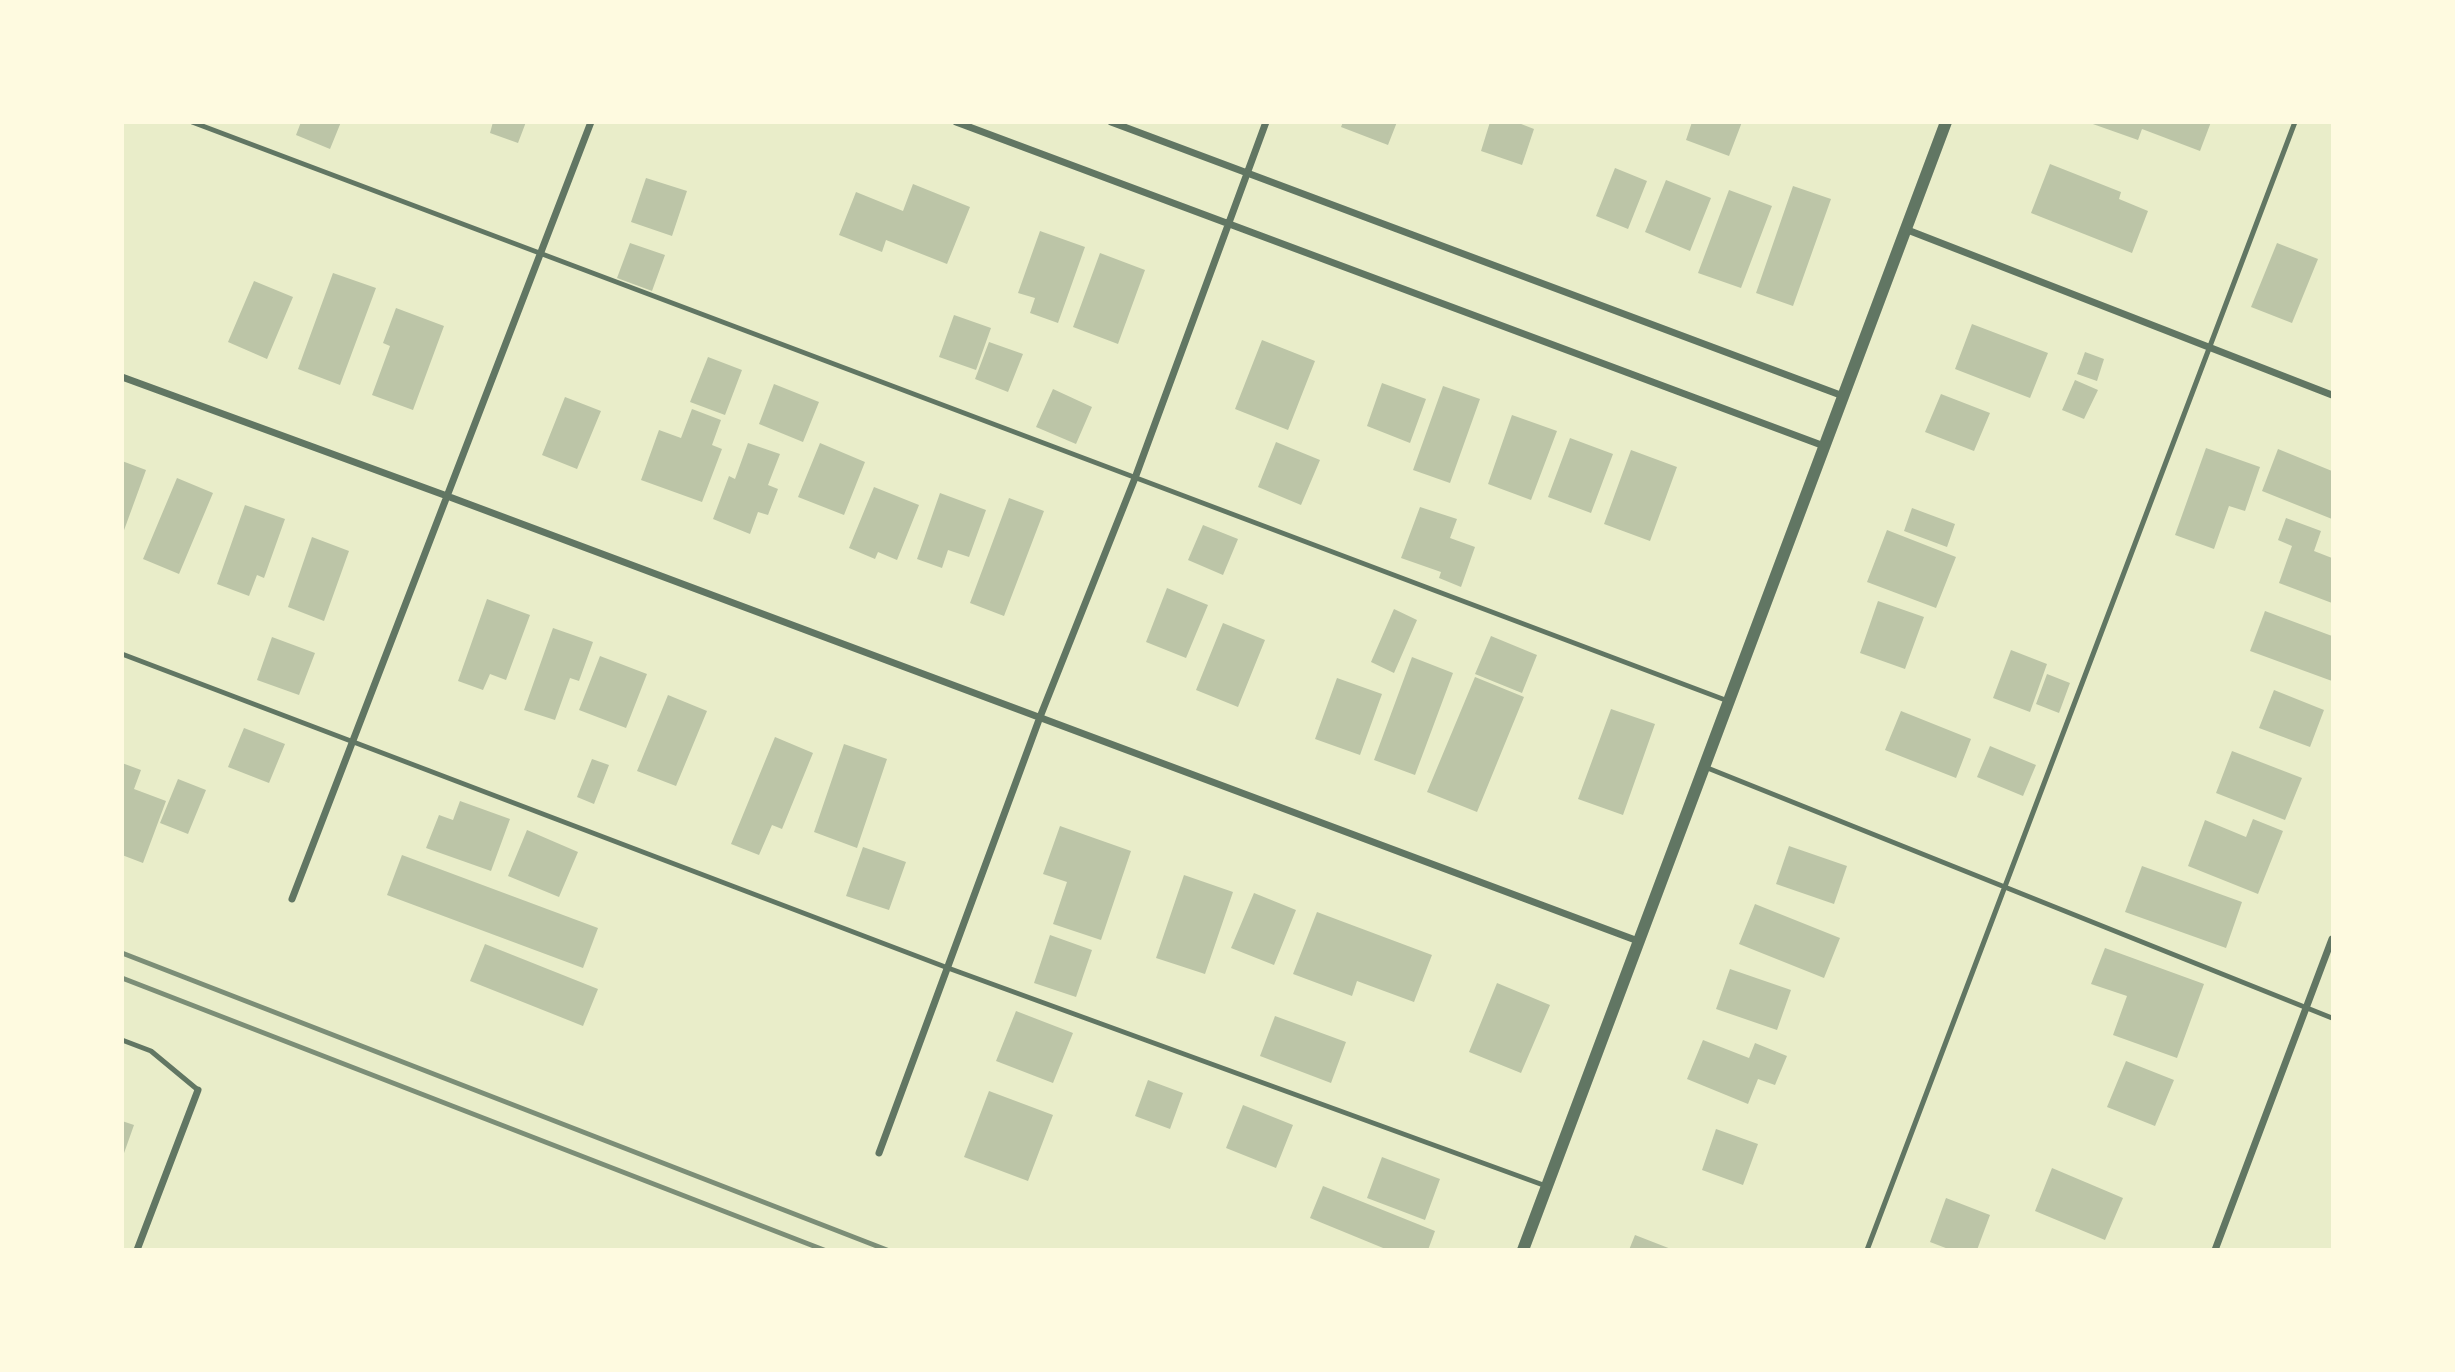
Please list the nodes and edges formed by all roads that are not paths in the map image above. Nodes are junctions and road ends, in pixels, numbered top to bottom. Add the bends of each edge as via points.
1 (192, 122) edge
2 (591, 122) edge
3 (956, 122) edge
4 (1111, 122) edge
5 (1266, 122) edge
6 (1945, 122) edge
7 (2295, 122) edge
8 (1247, 173) junction
9 (1229, 224) junction
10 (1905, 229) junction
11 (542, 253) junction
12 (2209, 347) junction
13 (122, 377) edge
14 (2333, 395) edge
15 (1843, 396) junction
16 (1824, 446) junction
17 (1135, 478) junction
18 (447, 496) junction
19 (122, 654) edge
20 (1728, 701) junction
21 (1040, 717) junction
22 (352, 739) junction
23 (1703, 767) junction
24 (2005, 886) junction
25 (292, 899) dead end
26 (2333, 939) edge
27 (1638, 940) junction
28 (948, 968) junction
29 (2307, 1008) junction
30 (2333, 1017) edge
31 (122, 1040) edge
32 (198, 1090) joint
33 (879, 1153) dead end
34 (1546, 1186) junction
35 (137, 1250) edge
36 (1522, 1250) edge
37 (1867, 1250) edge
38 (2215, 1250) edge

1 - 11 lane
2 - 11 street
3 - 9 street
4 - 8 street
5 - 8 street
6 - 10 street
7 - 12 lane
8 - 9 street
8 - 15 street
9 - 16 street
9 - 17 street
10 - 12 street
10 - 15 street
11 - 17 lane
11 - 18 street
12 - 14 street
12 - 24 lane
13 - 18 street
15 - 16 street
16 - 20 street
17 - 20 lane
17 - 21 street
18 - 21 street
18 - 22 street
19 - 22 lane
20 - 23 street
21 - 27 street
21 - 28 street
22 - 25 street
22 - 28 lane
23 - 24 lane
23 - 27 street
24 - 29 lane
24 - 37 lane
26 - 29 street
27 - 34 street
28 - 33 street
28 - 34 lane
29 - 30 lane
29 - 38 street
31 - 32 lane via 151,1051
32 - 35 street
34 - 36 street

